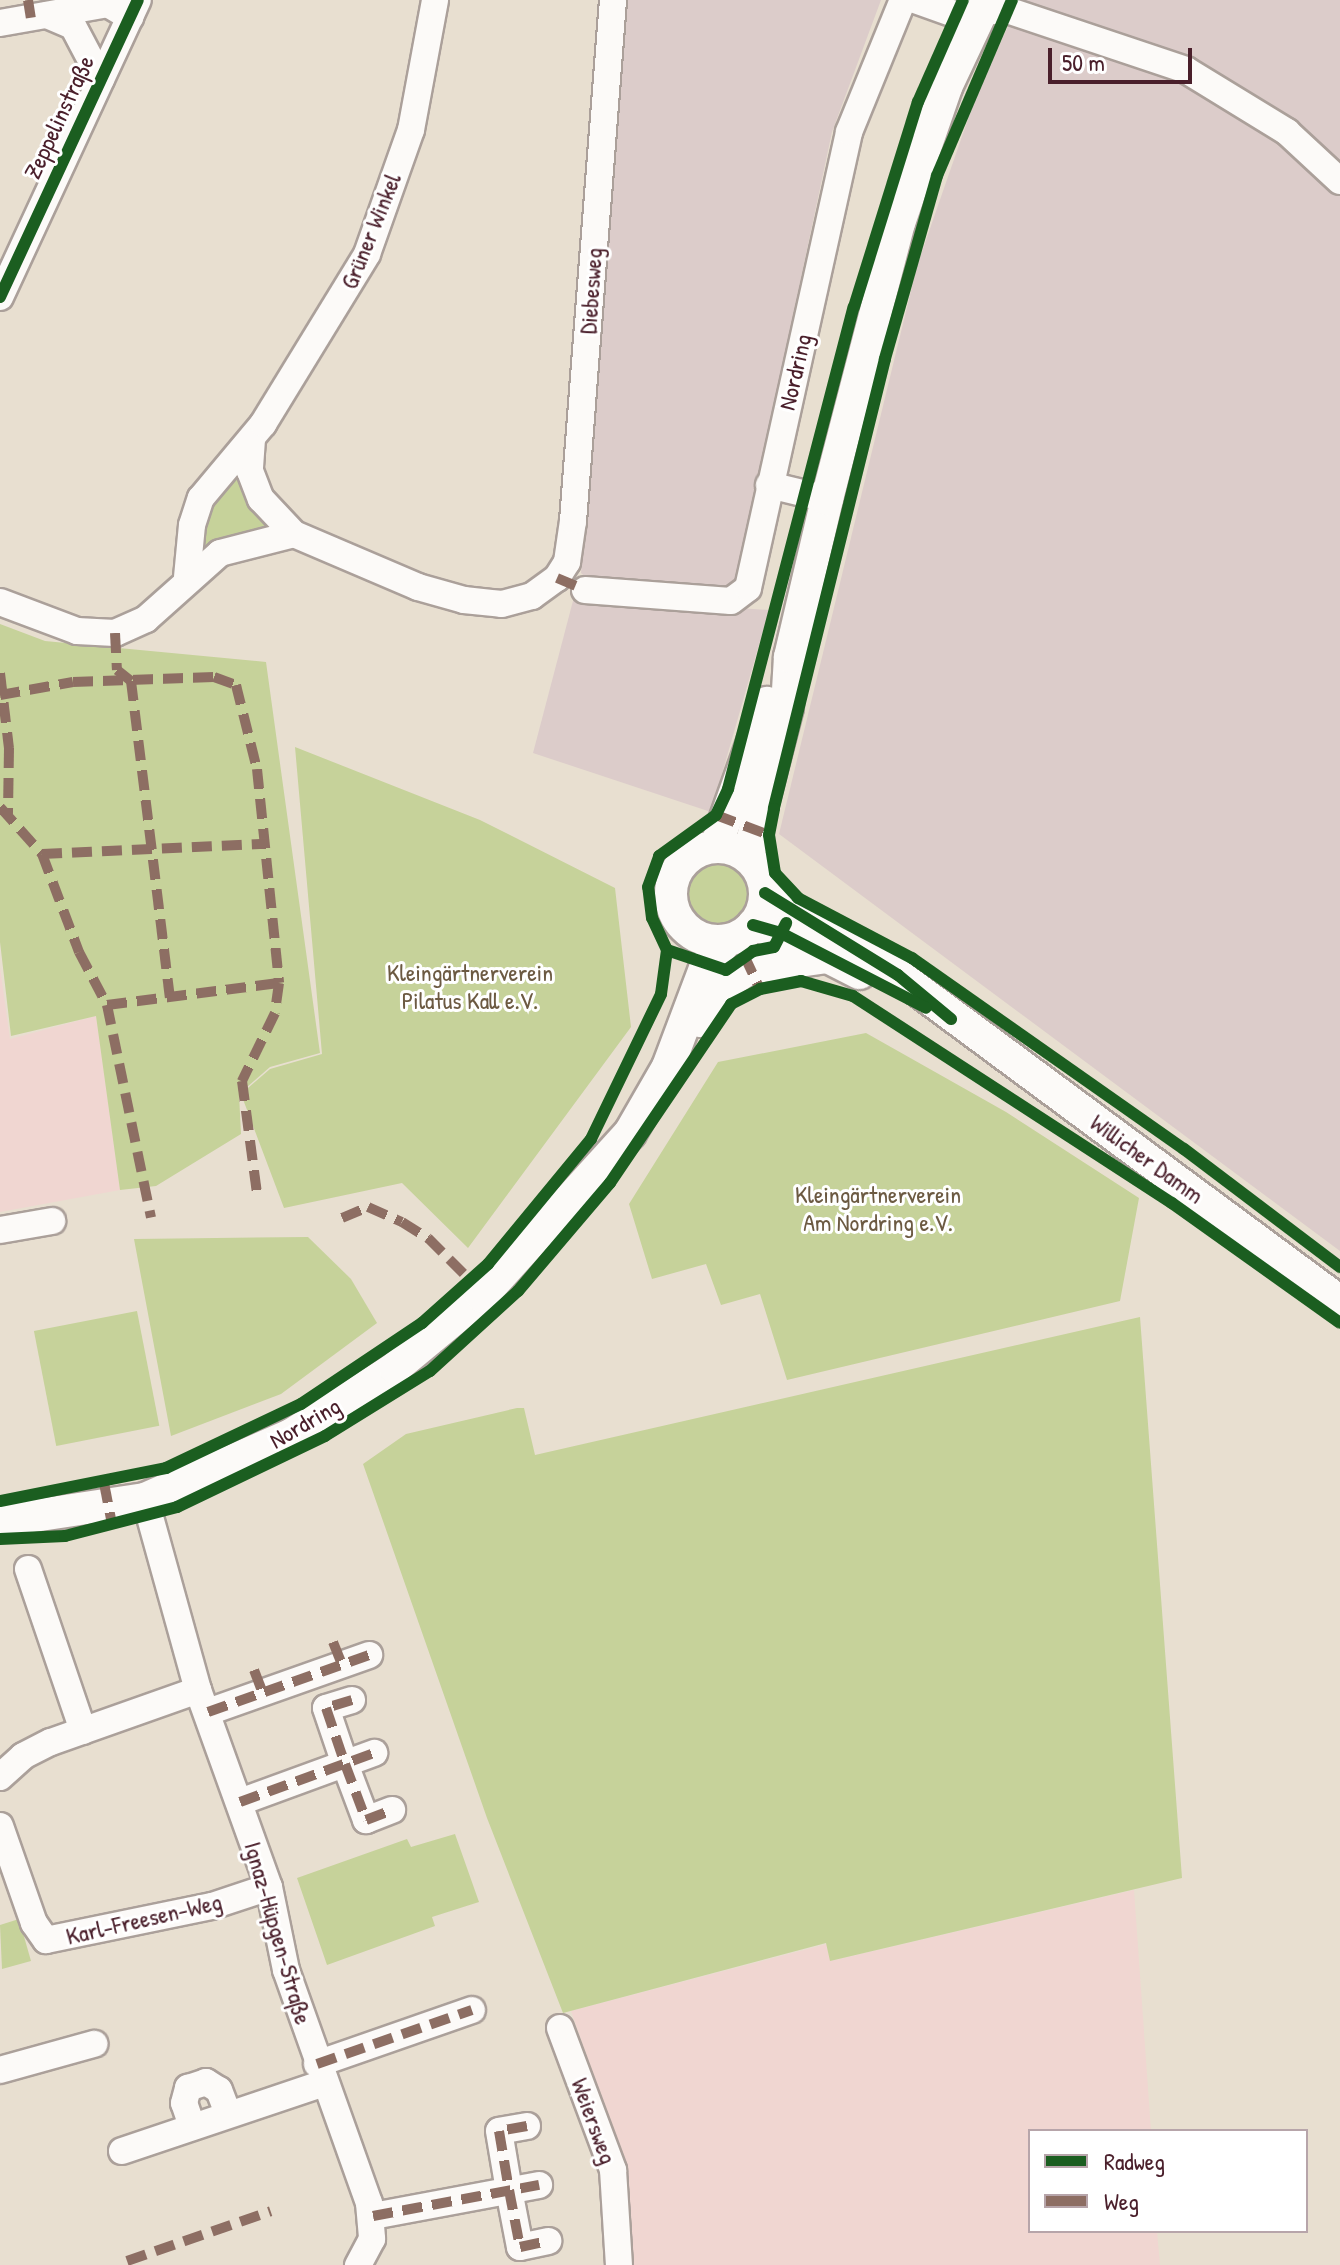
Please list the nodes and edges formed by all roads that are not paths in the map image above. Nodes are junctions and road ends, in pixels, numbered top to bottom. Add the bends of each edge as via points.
1 (435, 0) edge
2 (613, 0) edge
3 (903, 0) edge
4 (915, 0) edge
5 (983, 6) edge
6 (134, 8) edge
7 (35, 11) edge
8 (0, 23) edge
9 (101, 79) junction
10 (1340, 181) edge
11 (0, 297) edge
12 (252, 439) junction
13 (769, 485) junction
14 (827, 499) junction
15 (294, 534) junction
16 (187, 577) junction
17 (585, 590) dead end
18 (0, 602) edge
19 (790, 657) junction
20 (716, 846) junction
21 (748, 857) junction
22 (765, 893) junction
23 (692, 933) junction
24 (740, 933) junction
25 (829, 956) junction
26 (951, 1019) junction
27 (668, 1067) junction
28 (585, 1182) junction
29 (52, 1221) dead end
30 (0, 1230) edge
31 (1340, 1302) edge
32 (145, 1499) junction
33 (0, 1521) edge
34 (28, 1569) dead end
35 (369, 1655) dead end
36 (352, 1700) dead end
37 (203, 1701) junction
38 (83, 1731) junction
39 (374, 1753) dead end
40 (345, 1764) junction
41 (0, 1777) edge
42 (240, 1802) junction
43 (392, 1810) dead end
44 (0, 1826) edge
45 (269, 1887) junction
46 (472, 2010) dead end
47 (560, 2028) dead end
48 (94, 2044) dead end
49 (0, 2070) edge
50 (320, 2073) junction
51 (228, 2113) junction
52 (192, 2126) junction
53 (527, 2126) dead end
54 (122, 2151) dead end
55 (539, 2185) dead end
56 (509, 2190) junction
57 (373, 2216) junction
58 (548, 2241) dead end
59 (362, 2263) edge
60 (619, 2265) edge

1 - 12 street, Grüner Winkel via 411,130 367,254 338,309
2 - 15 street, Diebesweg via 567,562 557,578 532,596 502,604 418,587
3 - 13 street, Nordring via 849,132
4 - 5 street via 954,14
5 - 10 street via 1186,70 1287,132
5 - 14 main road via 946,87 899,223
6 - 7 street via 108,4
6 - 9 street, Zeppelinstraße
7 - 8 street
7 - 9 street via 73,26
9 - 11 street, Zeppelinstraße
12 - 15 street via 250,471 261,499
12 - 16 street, Grüner Winkel via 201,498 192,525
13 - 14 street
13 - 17 street, Nordring via 748,588 731,601
14 - 19 main road
15 - 16 street via 220,553
16 - 18 street via 146,619 115,633 77,631
19 - 20 main road via 765,706
19 - 21 main road via 787,707
20 - 21 main road
20 - 23 main road via 688,856 672,881 674,910
21 - 22 main road
22 - 24 main road
22 - 26 main road, Willicher Damm via 898,975
23 - 24 main road
23 - 28 main road, Nordring via 660,1034
24 - 25 main road, Willicher Damm
24 - 27 main road, Nordring via 706,966
25 - 26 main road, Willicher Damm
25 - 27 main road via 766,962 736,976 714,997
26 - 31 main road, Willicher Damm
27 - 28 main road, Nordring via 630,1133
28 - 32 main road, Nordring via 482,1296 395,1368 291,1435
29 - 30 street
32 - 33 main road, Nordring
32 - 37 street, Ignaz-Hüpgen-Straße
34 - 38 street
35 - 37 street via 337,1653
36 - 40 street via 326,1708
37 - 38 street
37 - 42 street, Ignaz-Hüpgen-Straße
38 - 41 street via 23,1756
39 - 40 street
40 - 42 street
40 - 43 street via 366,1820
42 - 45 street, Ignaz-Hüpgen-Straße
44 - 45 street, Karl-Freesen-Weg via 34,1923 46,1940 212,1906
45 - 50 street, Ignaz-Hüpgen-Straße via 286,1970
46 - 50 street
47 - 60 street, Weiersweg via 613,2170
48 - 49 street
50 - 51 street
50 - 57 street, Ignaz-Hüpgen-Straße
51 - 52 street
51 - 52 street via 219,2090 206,2082 188,2088 184,2103
52 - 54 street
53 - 56 street via 499,2131
55 - 56 street
56 - 57 street
56 - 58 street via 520,2247
57 - 59 street via 372,2239

